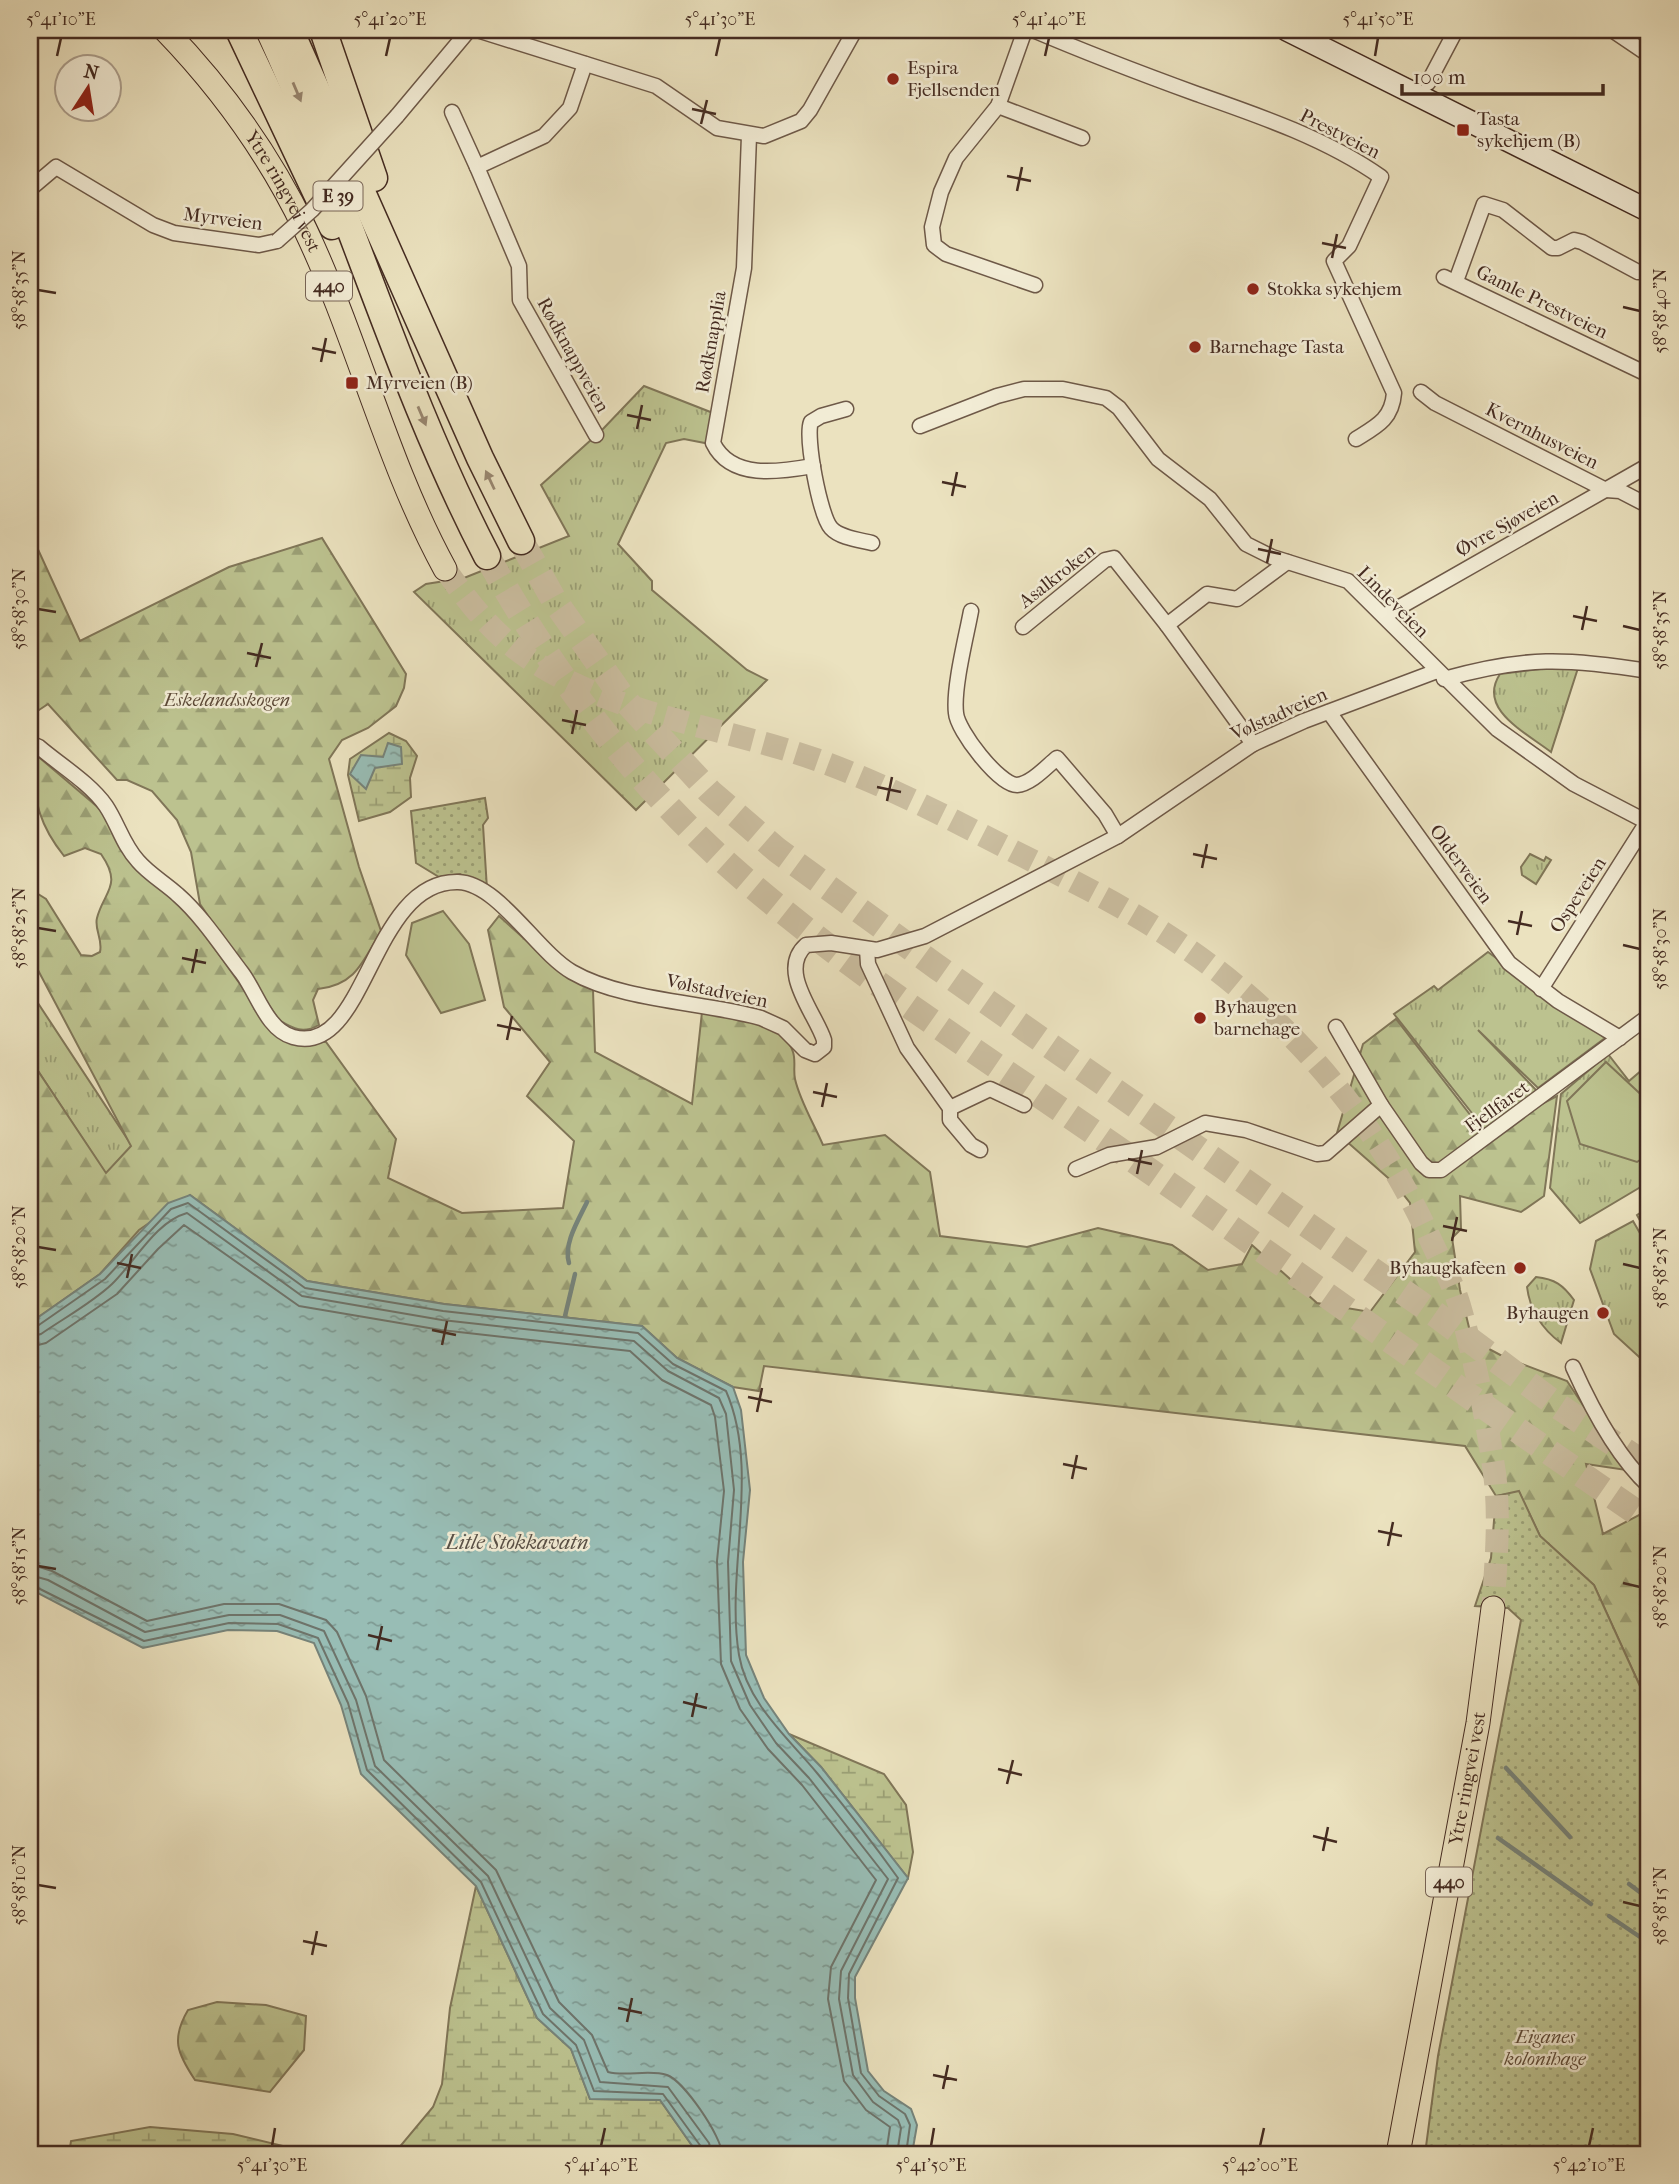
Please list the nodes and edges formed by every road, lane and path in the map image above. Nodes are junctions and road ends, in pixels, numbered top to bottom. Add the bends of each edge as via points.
1 (165, 30) edge
2 (239, 30) edge
3 (269, 30) edge
4 (289, 30) edge
5 (323, 30) edge
6 (469, 30) edge
7 (477, 30) edge
8 (855, 30) edge
9 (1025, 30) edge
10 (1033, 30) edge
11 (1287, 30) edge
12 (1456, 30) edge
13 (1612, 30) edge
14 (1649, 55) edge
15 (585, 64) junction
16 (1428, 83) dead end
17 (998, 106) junction
18 (452, 112) dead end
19 (749, 135) junction
20 (1082, 138) dead end
21 (477, 167) junction
22 (30, 189) edge
23 (1649, 211) edge
24 (1638, 272) dead end
25 (1035, 285) dead end
26 (414, 308) junction
27 (401, 364) junction
28 (1649, 375) edge
29 (1421, 392) dead end
30 (846, 410) dead end
31 (920, 426) dead end
32 (596, 435) dead end
33 (1356, 439) dead end
34 (1649, 465) edge
35 (813, 466) junction
36 (1606, 490) junction
37 (1649, 506) edge
38 (521, 541) tunnel mouth
39 (872, 543) dead end
40 (487, 556) tunnel mouth
41 (1287, 562) junction
42 (445, 569) tunnel mouth
43 (971, 611) dead end
44 (1384, 616) junction
45 (1167, 625) junction
46 (1023, 627) dead end
47 (1649, 671) edge
48 (1441, 675) junction
49 (1329, 712) junction
50 (30, 743) edge
51 (1253, 744) junction
52 (30, 813) edge
53 (1648, 822) edge
54 (30, 825) edge
55 (1118, 836) junction
56 (867, 950) junction
57 (1541, 989) junction
58 (1649, 1016) edge
59 (1336, 1027) dead end
60 (1620, 1038) junction
61 (1024, 1105) dead end
62 (1381, 1105) junction
63 (950, 1108) junction
64 (980, 1150) dead end
65 (1076, 1168) dead end
66 (1573, 1367) dead end
67 (1649, 1486) edge
68 (1493, 1608) tunnel mouth
69 (1406, 2110) junction
70 (1388, 2154) edge
71 (1398, 2154) edge

1 - 42 main road, Ytre ringvei vest / 440 via 233,108 292,202 405,487
2 - 27 highway, E 39 via 340,242 381,341
3 -> 27 highway, E 39 via 323,157
4 - 26 highway, E 39
5 - 26 highway, E 39 via 416,288
6 - 22 street, Myrveien, bridge via 312,210 277,241 258,245 174,233 56,167
7 - 15 street
8 - 19 street via 801,121 781,132
9 - 17 street
10 - 33 street, Prestveien via 1261,116 1381,177 1349,246 1334,261 1394,393 1393,409 1386,420
11 - 23 main road
12 - 16 street
13 - 14 street
15 - 19 street via 656,86 717,128
15 - 21 street via 570,108 544,136
17 - 20 street
17 - 25 street via 956,158 936,207 934,245 946,254
18 - 21 street, Rødknappveien
19 - 35 street, Rødknapplia via 744,268 713,443 720,457 743,468 763,471
21 - 32 street, Rødknappveien via 519,266 520,300
24 - 28 street, Gamle Prestveien via 1582,242 1573,240 1552,248 1503,210 1484,204 1450,279
38 -> 26 highway, E 39
27 -> 40 highway, E 39 via 443,467
29 - 36 street, Kvernhusveien
30 - 35 street via 811,422
31 - 41 street, Lindeveien via 1024,389 1063,388 1106,398 1158,458 1210,499 1246,544
34 - 36 street, Øvre Sjøveien
35 - 39 street via 832,528
36 - 37 street, Kvernhusveien via 1620,491
36 - 44 street, Øvre Sjøveien
41 - 44 street, Lindeveien via 1342,578
41 - 45 street via 1237,599 1207,594
43 - 55 street via 956,703 964,732 1007,783 1023,783 1057,758
44 - 48 street, Lindeveien
45 - 46 street, Asalkroken via 1111,558
45 - 51 street, Asalkroken
47 - 48 street, Vølstadveien via 1537,660
48 - 49 street, Vølstadveien
48 - 53 street, Lindeveien via 1497,729 1547,767
49 - 51 street, Vølstadveien
49 - 57 street, Olderveien via 1498,950
50 - 56 street, Vølstadveien via 100,799 138,861 187,904 242,973 275,1026 290,1037 313,1038 332,1028 400,914 421,895 445,883 481,889 572,972 611,987 761,1018 783,1028 811,1053 822,1050 824,1040 798,983 799,954 811,943
51 - 55 street, Vølstadveien
52 - 54 street
53 - 57 street, Ospeveien
55 - 56 street, Vølstadveien via 925,936
56 - 63 street via 868,964 895,1025
57 - 60 street, Olderveien
58 - 60 street, Fjellfaret
59 - 62 street, Fjellfaret
60 - 62 street, Fjellfaret via 1441,1170 1429,1170 1421,1163
61 - 63 street via 990,1089
62 - 65 street via 1326,1153 1205,1123 1157,1147 1109,1155
63 - 64 street via 950,1120
66 - 67 street via 1607,1430
68 - 69 main road, Ytre ringvei vest / 440 via 1478,1723
69 - 70 main road, 440
69 - 71 main road, Ytre ringvei vest / 440

